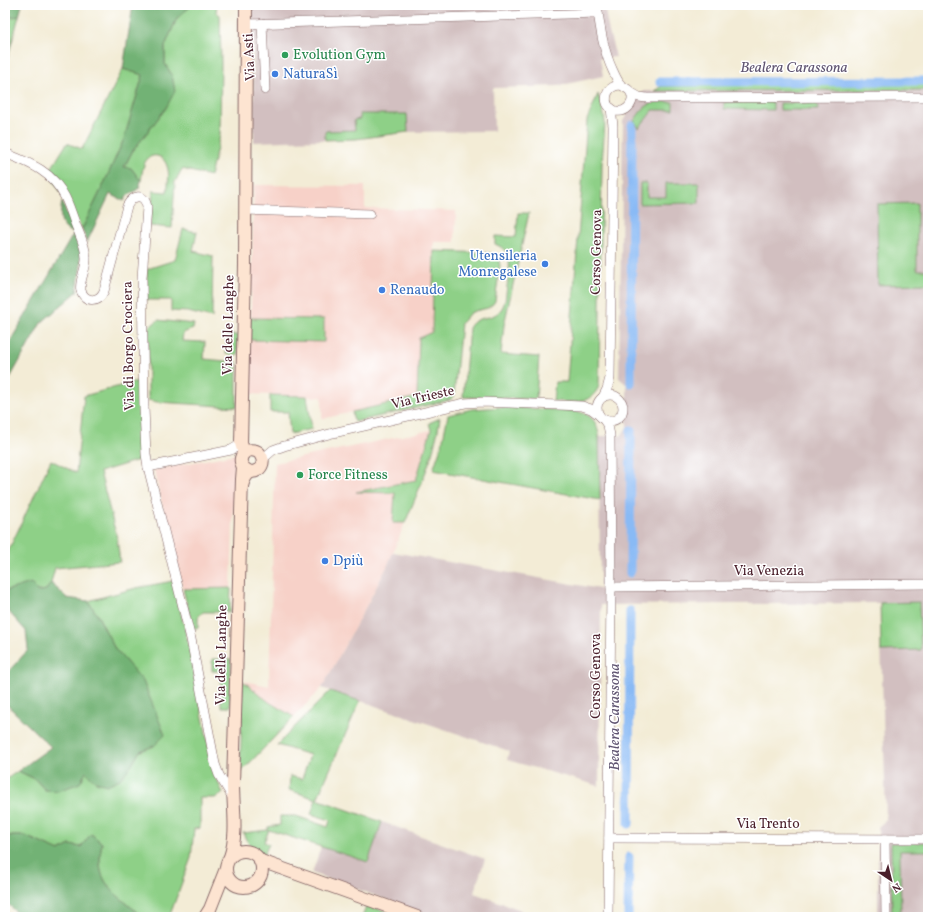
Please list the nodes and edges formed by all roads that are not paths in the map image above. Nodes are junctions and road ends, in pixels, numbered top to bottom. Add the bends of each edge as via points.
1 (246, 5) edge
2 (598, 9) edge
3 (262, 23) junction
4 (247, 24) junction
5 (613, 72) junction
6 (621, 85) junction
7 (265, 90) dead end
8 (609, 90) junction
9 (928, 97) edge
10 (632, 98) junction
11 (611, 108) junction
12 (622, 111) junction
13 (612, 126) junction
14 (5, 153) edge
15 (245, 210) junction
16 (370, 214) dead end
17 (610, 378) junction
18 (601, 398) junction
19 (618, 398) junction
20 (582, 406) junction
21 (601, 418) junction
22 (616, 419) junction
23 (610, 435) junction
24 (242, 438) junction
25 (254, 454) junction
26 (148, 467) junction
27 (247, 470) junction
28 (928, 584) edge
29 (611, 586) junction
30 (233, 798) junction
31 (234, 821) junction
32 (609, 838) junction
33 (886, 839) junction
34 (928, 839) edge
35 (248, 851) junction
36 (230, 857) junction
37 (261, 861) junction
38 (287, 870) junction
39 (225, 871) junction
40 (262, 875) junction
41 (238, 887) junction
42 (208, 913) edge
43 (418, 917) edge
44 (608, 917) edge
45 (886, 917) edge

1 - 4 main road, Via delle Langhe
2 - 3 street, Via Asti
2 - 5 street via 604,47
3 - 4 street, Via Asti
3 - 7 street, Via Asti
4 - 15 main road, Via delle Langhe
5 - 6 street
5 - 8 street, Corso Genova via 614,79
6 - 8 street
6 - 10 street via 627,88
8 - 11 street, Corso Genova via 606,101
9 - 10 street via 637,100
10 - 12 street via 629,106
11 - 12 street
11 - 13 street, Corso Genova
12 - 13 street via 616,116
13 - 17 street, Corso Genova
14 - 26 street, Via di Borgo Crociera via 38,168 61,190 86,252 80,288 91,300 100,298 104,292 128,203 137,197 146,202 142,278 144,408
15 - 16 street
15 - 24 main road, Via delle Langhe
17 - 18 street, Corso Genova via 607,390
17 - 19 street, Corso Genova
18 - 19 street via 612,395
18 - 20 street, Via Trieste via 596,403
18 - 21 street, Corso Genova via 597,406
19 - 22 street, Corso Genova via 623,409
20 - 21 street, Via Trieste via 591,409
20 - 25 street, Via Trieste via 465,403 284,446 273,450 265,457
21 - 22 street via 612,421
21 - 23 street, Corso Genova via 608,426
22 - 23 street, Corso Genova
23 - 29 street, Corso Genova
24 - 25 main road, Via delle Langhe via 242,448
24 - 26 street via 238,446 231,450
25 - 27 main road, Via delle Langhe via 241,458 241,463
25 - 27 main road via 262,466 256,471
26 - 30 street, Via di Borgo Crociera via 191,639 215,764
27 - 30 main road, Via delle Langhe via 242,489
28 - 29 street, Via Venezia
29 - 32 street, Corso Genova
30 - 31 main road, Via delle Langhe
31 - 35 main road, Via delle Langhe via 239,840
31 - 36 main road, Via delle Langhe
32 - 33 street, Via Trento
32 - 44 street, Corso Genova
33 - 34 street, Via Trento
33 - 45 street
35 - 36 main road via 235,853
35 - 37 main road, Via delle Langhe
36 - 39 main road, Via delle Langhe
37 - 38 main road, Via delle Langhe
37 - 40 main road
38 - 40 main road
38 - 43 main road, Via delle Langhe
39 - 41 main road via 227,878
39 - 42 main road, Via delle Langhe
40 - 41 main road via 252,886
41 - 42 main road via 220,897

